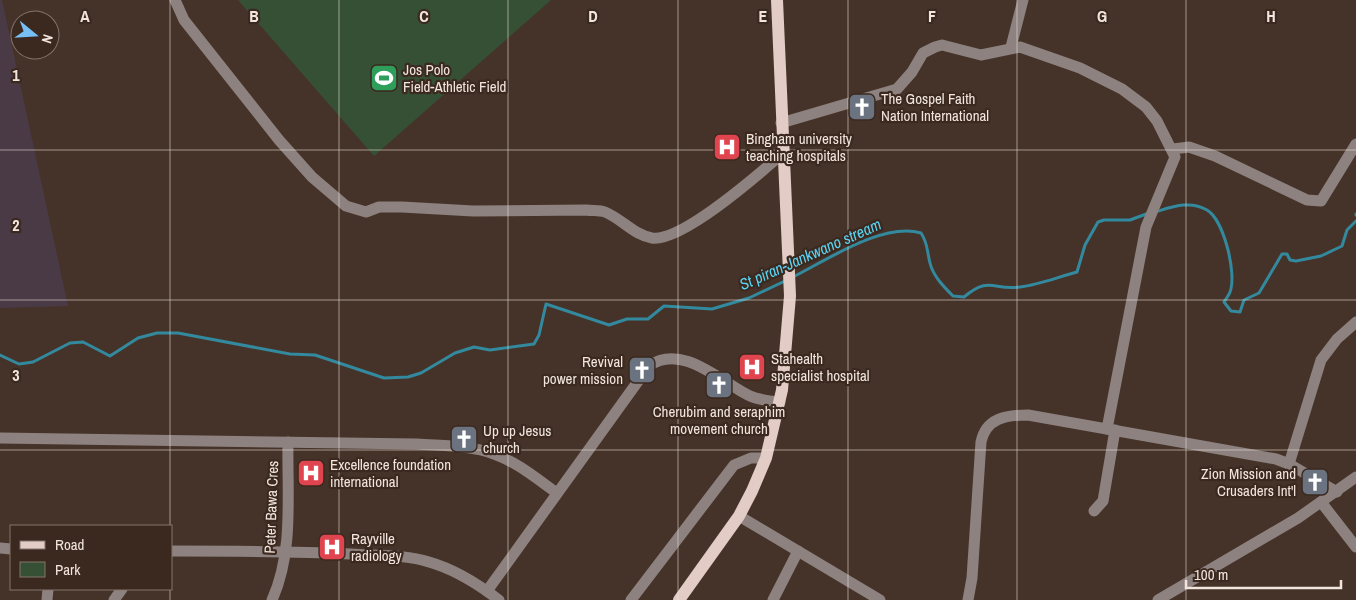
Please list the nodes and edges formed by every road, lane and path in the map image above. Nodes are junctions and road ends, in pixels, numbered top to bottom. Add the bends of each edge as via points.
1 (175, 0) edge
2 (777, 0) edge
3 (1023, 0) edge
4 (1011, 47) junction
5 (781, 123) junction
6 (1356, 144) edge
7 (1173, 149) junction
8 (782, 154) junction
9 (1356, 322) edge
10 (780, 402) junction
11 (1111, 430) junction
12 (0, 438) edge
13 (288, 442) junction
14 (766, 458) junction
15 (1290, 464) junction
16 (1356, 476) edge
17 (557, 492) junction
18 (1337, 492) junction
19 (1321, 502) junction
20 (1094, 511) dead end
21 (739, 516) junction
22 (1356, 547) edge
23 (172, 551) edge
24 (286, 551) junction
25 (798, 551) junction
26 (487, 591) junction
27 (272, 600) edge
28 (499, 600) edge
29 (631, 600) edge
30 (679, 600) edge
31 (773, 600) edge
32 (880, 600) edge
33 (968, 600) edge
34 (1158, 600) edge

1 - 8 street via 184,20 279,140 312,177 346,206 357,211 366,212 379,207 473,211 586,210 605,212 640,234 654,238 677,232 738,193
2 - 5 main road
3 - 4 street
4 - 5 street via 981,54 942,45 935,47 923,53 897,88
4 - 7 street via 1030,48 1080,68 1122,90 1146,107
5 - 8 main road
6 - 7 street via 1321,201 1307,200 1215,156 1188,147
7 - 11 street via 1174,164 1146,227
8 - 10 main road via 790,296
9 - 15 street via 1321,360
10 - 14 main road
10 - 17 street via 749,396 714,373 684,361 654,362
11 - 15 street
11 - 20 street via 1103,501
11 - 33 street via 1028,414 996,420 986,427 981,442
12 - 13 street
13 - 17 street via 416,444 479,450 512,462
13 - 24 street, Peter Bawa Cres
14 - 21 main road
14 - 29 street via 751,458 734,466
15 - 18 street
16 - 18 street
17 - 26 street
18 - 19 street
19 - 22 street
19 - 34 street
21 - 25 street
21 - 30 main road
23 - 24 street
24 - 26 street via 428,561
24 - 27 street, Peter Bawa Cres
25 - 31 street
25 - 32 street
26 - 28 street

